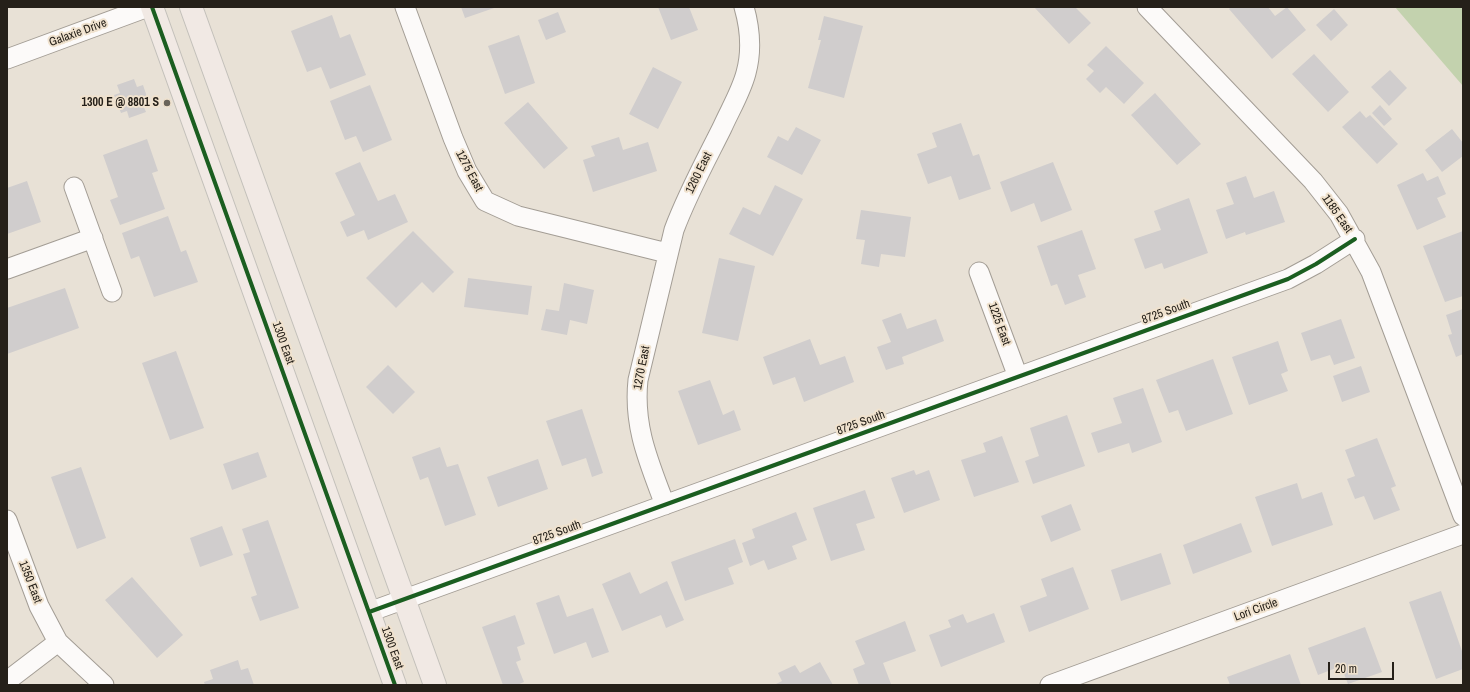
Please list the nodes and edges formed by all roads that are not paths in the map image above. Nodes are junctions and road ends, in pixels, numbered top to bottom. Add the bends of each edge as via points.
1 (148, 7) edge
2 (152, 7) edge
3 (191, 7) edge
4 (405, 7) edge
5 (744, 7) edge
6 (1147, 7) edge
7 (7, 59) edge
8 (74, 187) dead end
9 (93, 238) junction
10 (1355, 239) junction
11 (667, 253) junction
12 (7, 269) edge
13 (979, 272) dead end
14 (112, 292) dead end
15 (1018, 377) junction
16 (665, 505) junction
17 (1463, 516) edge
18 (7, 520) edge
19 (1463, 534) edge
20 (403, 600) junction
21 (369, 612) junction
22 (58, 642) junction
23 (7, 681) edge
24 (104, 685) edge
25 (395, 685) edge
26 (435, 685) edge
27 (1050, 685) edge

1 - 7 street, Galaxie Drive
2 - 21 main road, 1300 East
3 - 20 main road
4 - 11 street, 1275 East via 453,138 467,171 485,201 518,216
5 - 11 street, 1260 East via 750,47 746,72 738,96 683,207
6 - 10 street, 1185 East via 1313,181
8 - 9 street
9 - 12 street
9 - 14 street
10 - 15 street, 8725 South via 1288,278
10 - 17 street, 1185 East via 1371,272
11 - 16 street, 1270 East via 638,380 636,401 642,443
13 - 15 street, 1225 East
15 - 16 street, 8725 South
16 - 20 street, 8725 South
18 - 22 street, 1350 East via 39,606
19 - 27 street, Lori Circle
20 - 21 street, 8725 South
20 - 26 main road
21 - 25 main road, 1300 East
22 - 23 street
22 - 24 street, 1350 East

